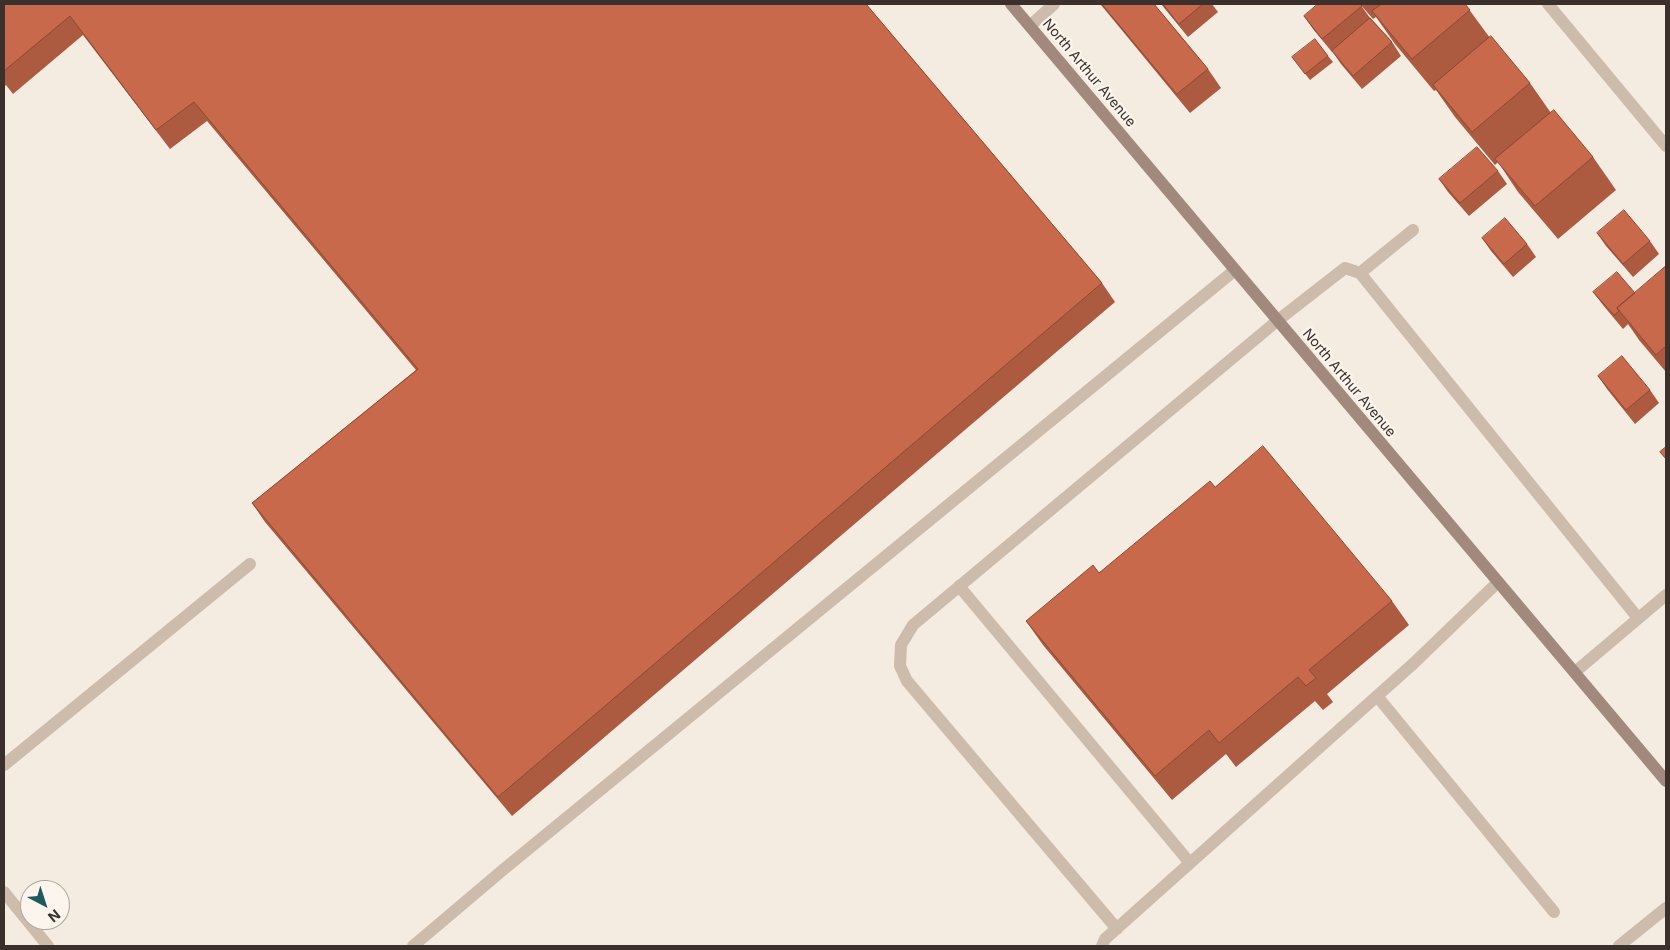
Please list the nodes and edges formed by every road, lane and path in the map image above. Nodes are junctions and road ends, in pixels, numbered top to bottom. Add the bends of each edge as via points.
1 (1011, 4) edge
2 (1054, 4) edge
3 (1548, 4) edge
4 (1030, 26) junction
5 (1666, 146) edge
6 (1413, 230) dead end
7 (1234, 270) junction
8 (1360, 273) junction
9 (1278, 321) junction
10 (250, 564) dead end
11 (1498, 582) junction
12 (958, 586) junction
13 (1666, 595) edge
14 (1638, 618) junction
15 (1575, 672) junction
16 (1377, 696) junction
17 (4, 765) edge
18 (1666, 781) edge
19 (1190, 863) junction
20 (4, 892) edge
21 (1666, 908) edge
22 (1554, 912) dead end
23 (1117, 929) junction
24 (48, 946) edge
25 (413, 946) edge
26 (1102, 946) edge
27 (1619, 946) edge

1 - 4 street, North Arthur Avenue
2 - 4 street
3 - 5 street
4 - 7 street, North Arthur Avenue
6 - 8 street
7 - 9 street, North Arthur Avenue
7 - 25 street
8 - 9 street via 1345,268
8 - 14 street
9 - 11 street, North Arthur Avenue
9 - 12 street
10 - 17 street
11 - 15 street, North Arthur Avenue
11 - 16 street
12 - 19 street
12 - 23 street via 913,625 901,645 900,666 907,681
13 - 14 street
14 - 15 street
15 - 18 street, North Arthur Avenue
16 - 19 street
16 - 22 street
19 - 23 street
20 - 24 street
21 - 27 street
23 - 26 street

